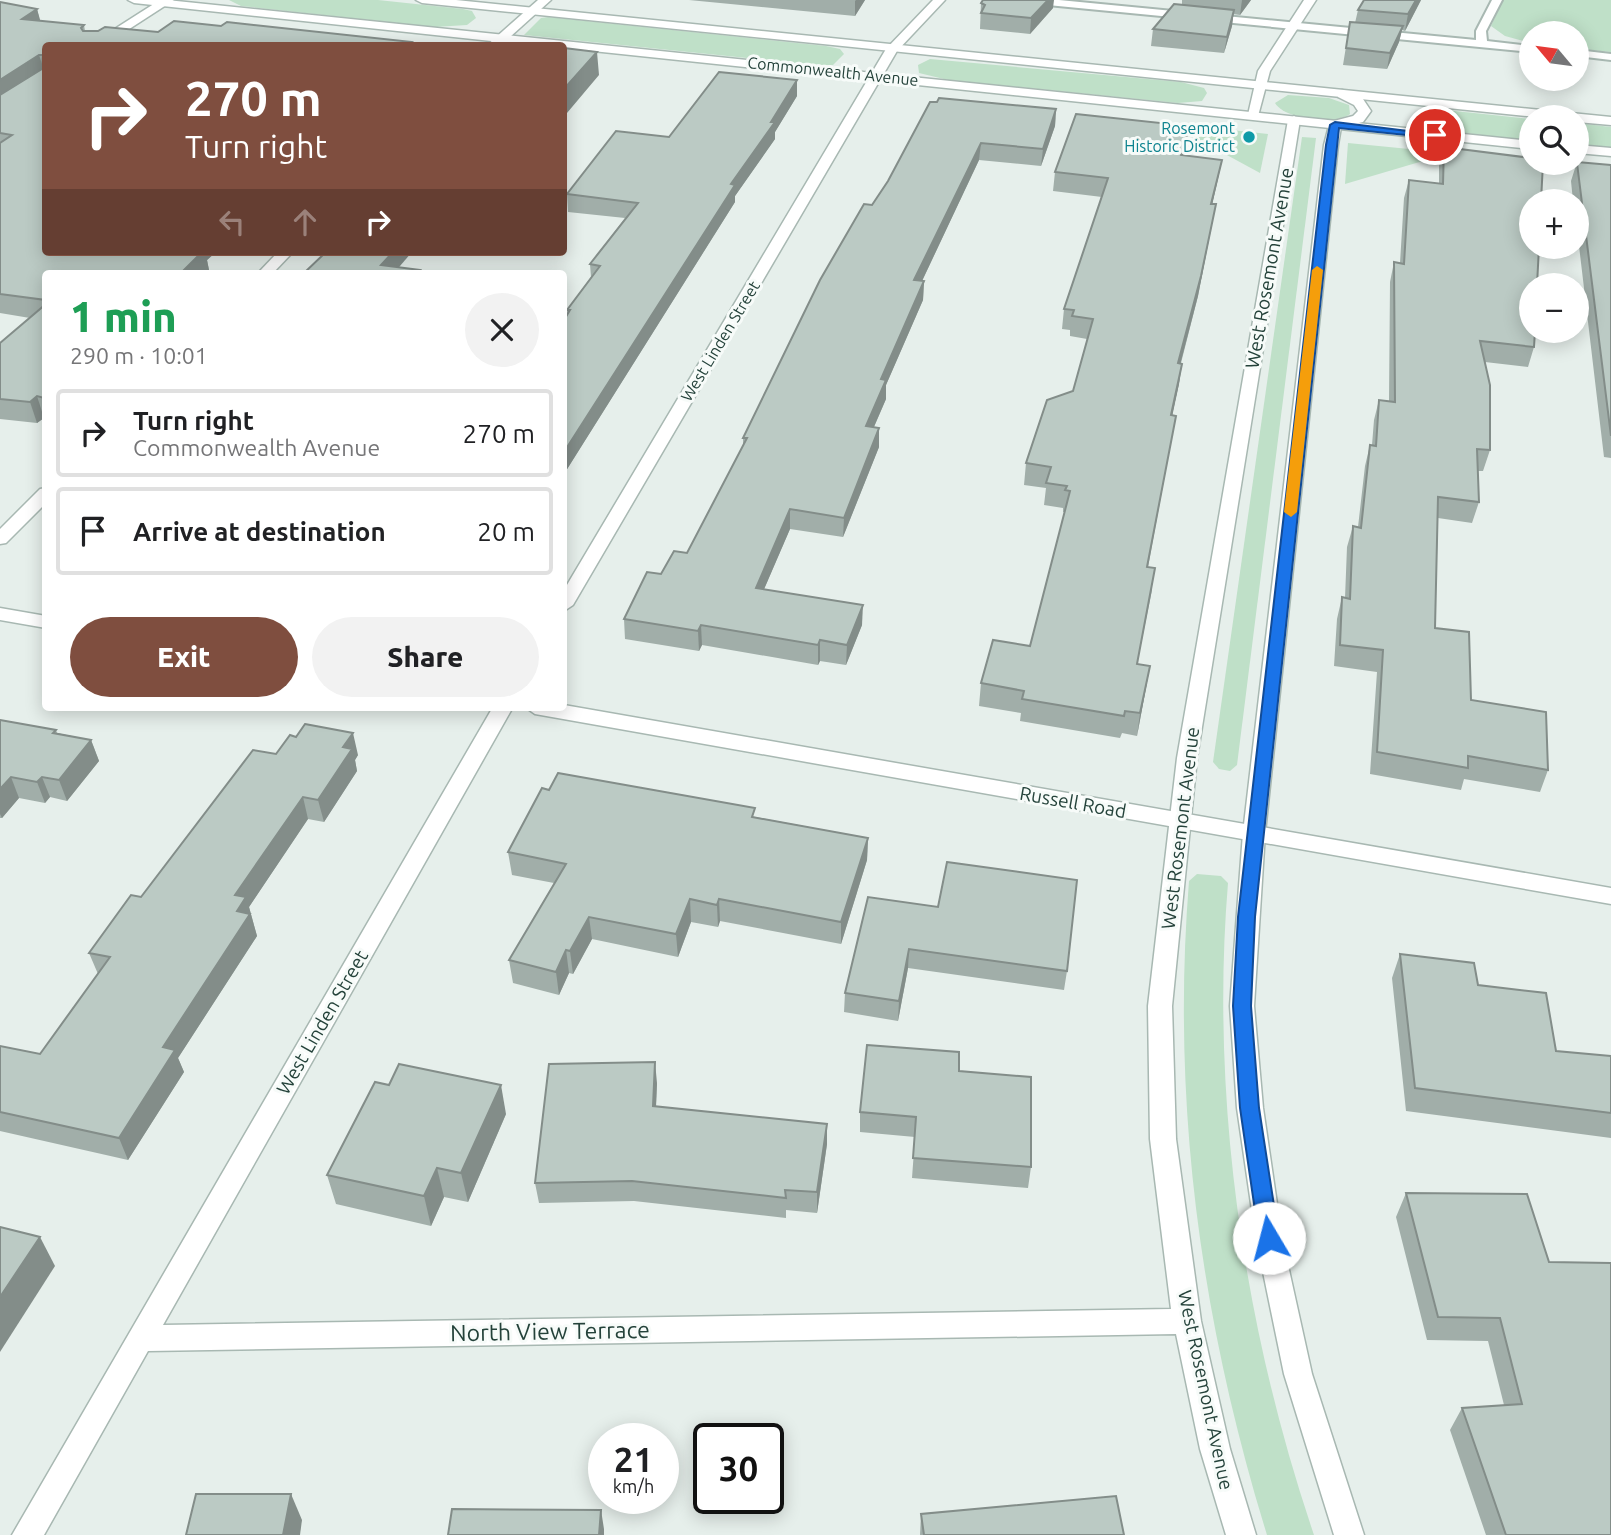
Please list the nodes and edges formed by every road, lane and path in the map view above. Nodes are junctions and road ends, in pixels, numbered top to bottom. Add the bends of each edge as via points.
1 (134, 0) edge
2 (422, 0) edge
3 (545, 0) edge
4 (939, 0) edge
5 (1027, 0) edge
6 (1310, 0) edge
7 (1497, 0) edge
8 (166, 1) edge
9 (1115, 4) edge
10 (530, 12) junction
11 (1292, 26) junction
12 (496, 41) edge
13 (100, 42) edge
14 (1482, 44) junction
15 (567, 48) edge
16 (1519, 48) edge
17 (892, 49) junction
18 (1589, 54) edge
19 (1611, 57) edge
20 (877, 76) junction
21 (1260, 85) junction
22 (1342, 94) junction
23 (1519, 112) edge
24 (1252, 116) junction
25 (1589, 119) edge
26 (1294, 120) junction
27 (1611, 121) edge
28 (1335, 125) junction
29 (1519, 144) edge
30 (1589, 150) edge
31 (1611, 152) edge
32 (282, 256) edge
33 (268, 270) edge
34 (42, 497) edge
35 (0, 538) edge
36 (567, 600) edge
37 (0, 614) edge
38 (42, 621) edge
39 (501, 711) edge
40 (558, 711) edge
41 (1179, 820) junction
42 (1254, 833) junction
43 (1611, 896) edge
44 (1187, 1321) junction
45 (140, 1338) junction
46 (27, 1535) edge
47 (1241, 1535) edge
48 (1349, 1535) edge

1 - 8 street, Commonwealth Avenue
2 - 10 street, Commonwealth Avenue
3 - 10 street
4 - 17 street, West Linden Street
5 - 9 lane
6 - 11 street
7 - 14 lane via 1482,31
8 - 12 street, Commonwealth Avenue
8 - 13 street
9 - 11 lane
10 - 12 street
10 - 17 street, Commonwealth Avenue
11 - 14 lane
11 - 21 street
14 - 16 lane
15 - 20 street, Commonwealth Avenue
17 - 20 street, West Linden Street
17 - 21 street, Commonwealth Avenue
18 - 19 lane
20 - 24 street, Commonwealth Avenue
20 - 36 street, West Linden Street
21 - 22 street, Commonwealth Avenue
21 - 24 street
22 - 23 street, Commonwealth Avenue
22 - 28 street via 1359,102 1364,111 1358,119
24 - 26 street, Commonwealth Avenue
25 - 27 street, Commonwealth Avenue
26 - 28 street, Commonwealth Avenue
26 - 41 street, West Rosemont Avenue
28 - 29 street, Commonwealth Avenue
28 - 42 street
30 - 31 street
32 - 33 street
34 - 35 street
37 - 38 street
39 - 45 street, West Linden Street
40 - 41 street, Russell Road
41 - 42 street, Russell Road
41 - 44 street, West Rosemont Avenue via 1160,1006 1163,1139
42 - 43 street, Russell Road
42 - 48 street via 1242,1006 1250,1108 1269,1238 1298,1374
44 - 45 street, North View Terrace
44 - 47 street, West Rosemont Avenue via 1215,1449
45 - 46 street

